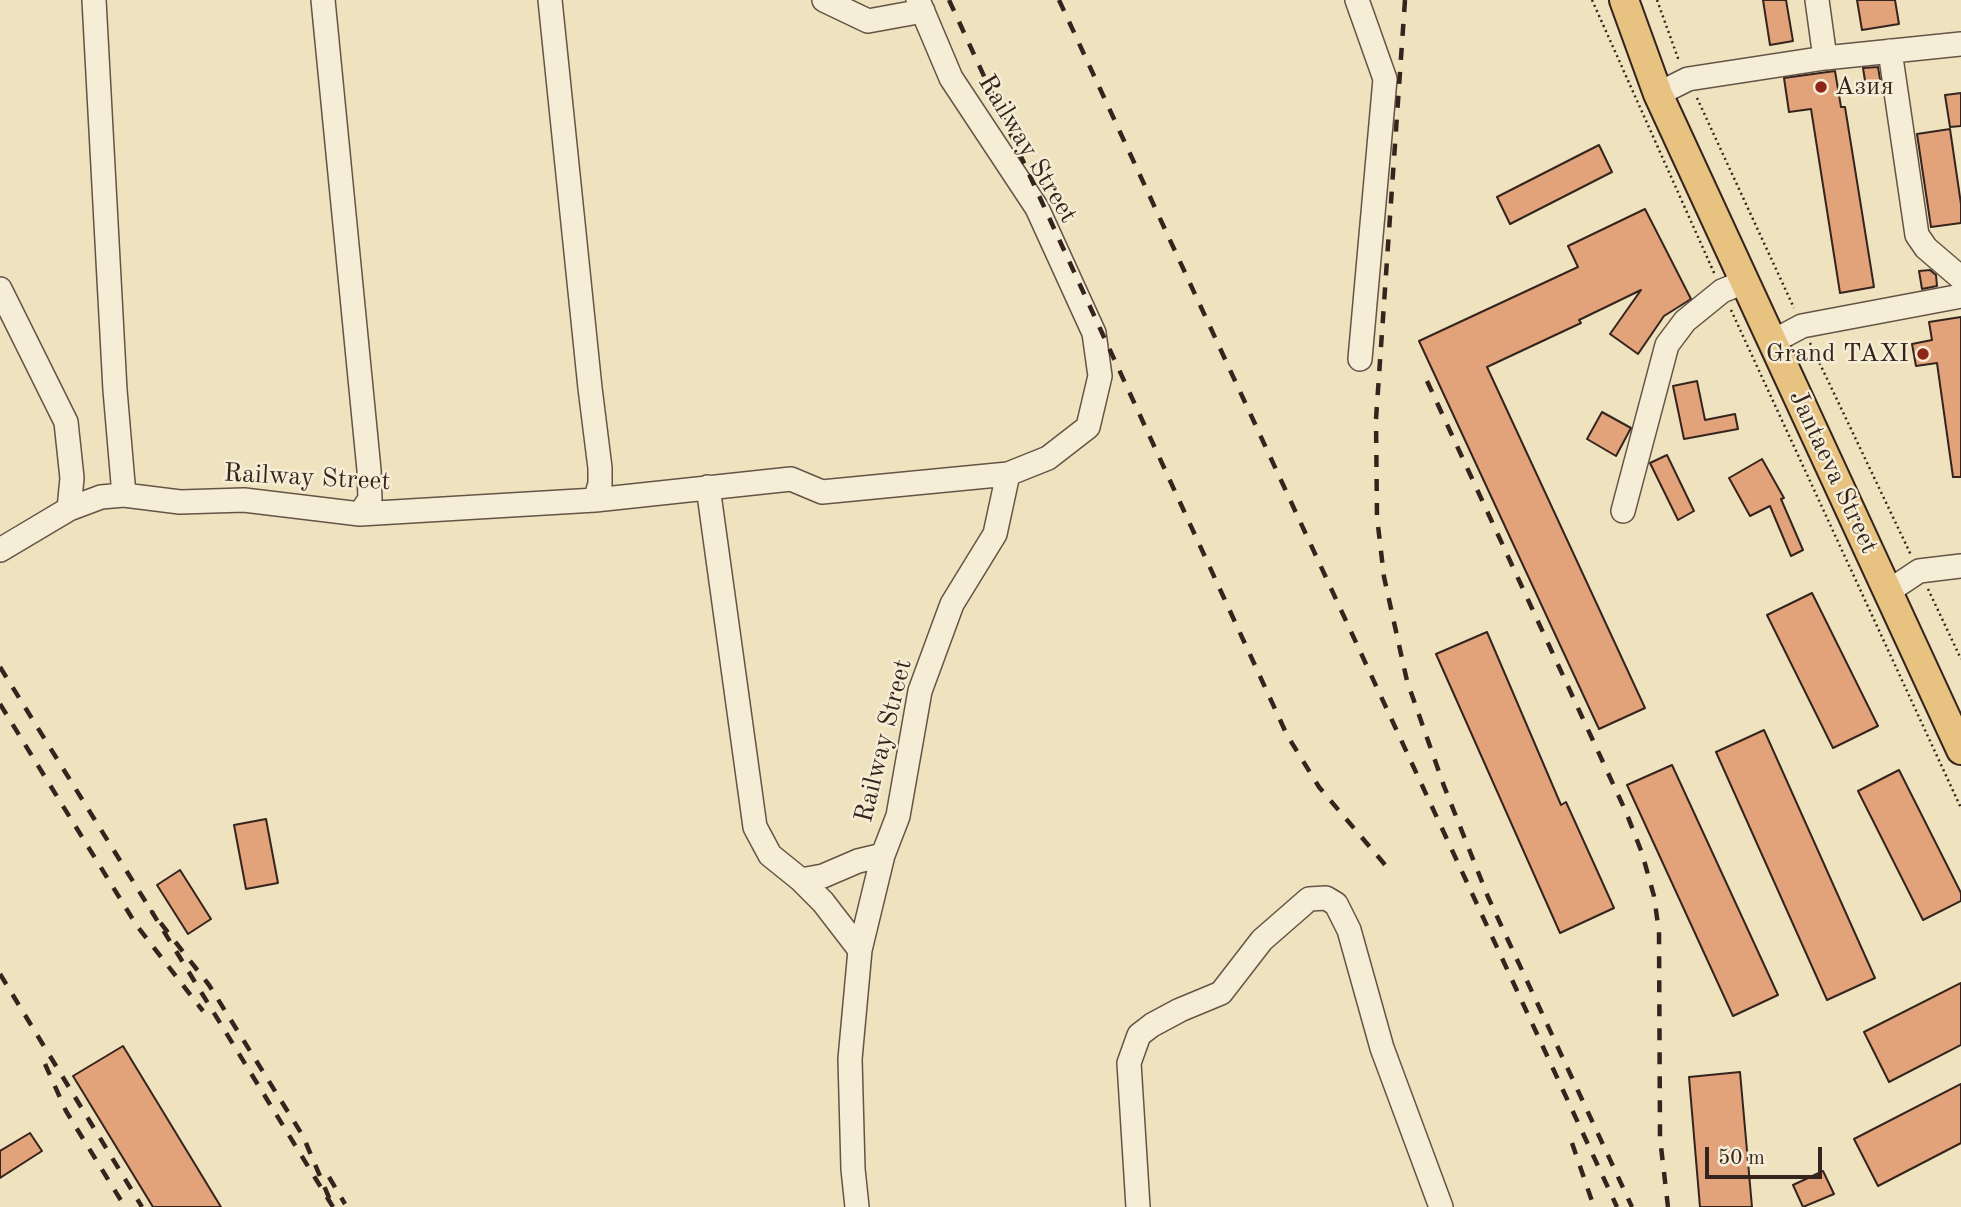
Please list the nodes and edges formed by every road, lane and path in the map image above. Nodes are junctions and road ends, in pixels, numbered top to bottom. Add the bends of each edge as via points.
1 (94, 0) edge
2 (323, 0) edge
3 (550, 0) edge
4 (824, 0) edge
5 (1357, 0) edge
6 (1592, 0) edge
7 (1624, 0) edge
8 (1817, 0) edge
9 (920, 6) edge
10 (1961, 44) edge
11 (1890, 51) junction
12 (1825, 58) junction
13 (1658, 93) junction
14 (1961, 278) edge
15 (1733, 286) junction
16 (0, 289) edge
17 (1961, 296) edge
18 (1772, 342) junction
19 (1360, 359) dead end
20 (1008, 474) junction
21 (708, 487) junction
22 (124, 495) junction
23 (595, 500) junction
24 (69, 509) junction
25 (1623, 511) dead end
26 (360, 514) junction
27 (0, 550) edge
28 (1961, 566) edge
29 (1889, 591) junction
30 (1961, 750) edge
31 (1961, 808) edge
32 (883, 855) junction
33 (801, 880) junction
34 (860, 950) junction
35 (858, 1207) edge
36 (1138, 1207) edge
37 (1441, 1207) edge

1 - 22 street
2 - 26 street via 369,470 370,499
3 - 23 street via 599,456 600,484
4 - 9 street, Railway Street via 868,21
5 - 19 street via 1385,79
6 - 15 path
7 - 13 main road, Jantaeva Street
8 - 12 street
9 - 20 street, Railway Street via 951,78 1037,208 1094,333 1100,376 1088,427 1048,458
10 - 11 street
11 - 12 street
11 - 14 street via 1917,235
12 - 13 street via 1688,79
13 - 15 main road, Jantaeva Street
15 - 18 main road, Jantaeva Street
15 - 25 street via 1685,321 1667,345
15 - 31 path
16 - 24 street via 66,422 72,478
17 - 18 street via 1802,326
18 - 29 main road, Jantaeva Street
20 - 21 street, Railway Street via 822,492 791,479
20 - 32 street, Railway Street via 995,534 952,604 920,691 898,816
21 - 23 street, Railway Street
21 - 33 street via 755,827 770,855
22 - 24 street, Railway Street via 101,497
22 - 26 street, Railway Street via 180,502 244,500
23 - 26 street, Railway Street
24 - 27 street, Railway Street
28 - 29 street via 1919,571
29 - 30 main road, Jantaeva Street
32 - 33 street
32 - 34 street, Railway Street
33 - 34 street
34 - 35 street, Railway Street via 850,1059
36 - 37 street via 1129,1063 1139,1035 1180,1010 1221,993 1262,940 1309,899 1325,898 1336,904 1349,930 1382,1048

